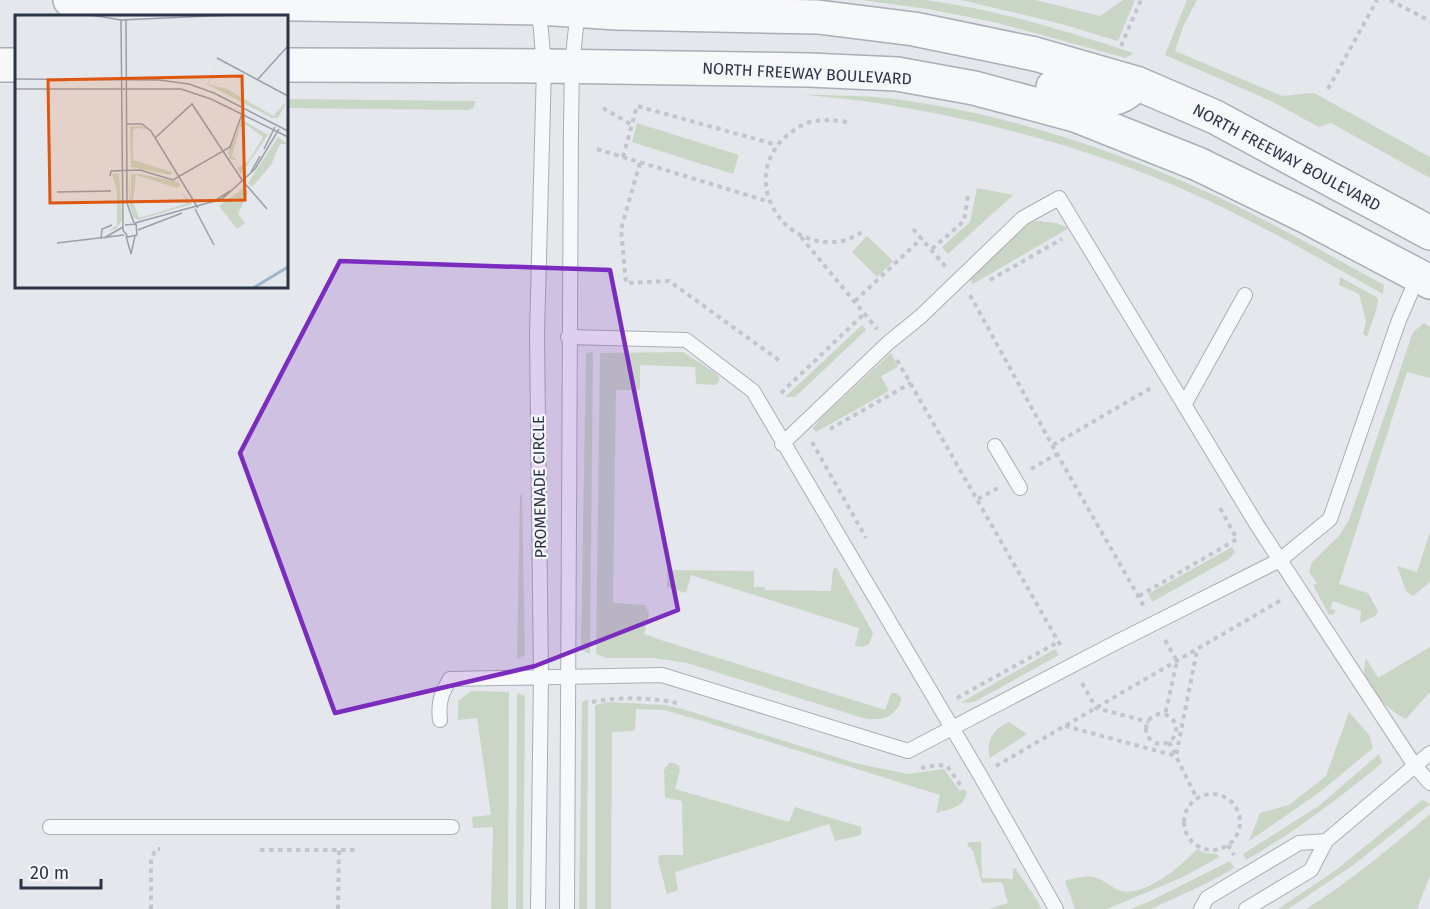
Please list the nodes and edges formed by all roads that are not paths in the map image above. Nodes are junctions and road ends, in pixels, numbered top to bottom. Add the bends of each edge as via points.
1 (70, 0) edge
2 (539, 4) edge
3 (578, 5) edge
4 (288, 65) edge
5 (558, 66) junction
6 (897, 74) junction
7 (1136, 83) junction
8 (1430, 233) edge
9 (1424, 279) edge
10 (1245, 295) dead end
11 (568, 337) junction
12 (1184, 405) junction
13 (782, 444) junction
14 (995, 446) dead end
15 (1020, 488) dead end
16 (1280, 560) junction
17 (541, 677) junction
18 (567, 677) junction
19 (441, 720) dead end
20 (952, 728) junction
21 (1430, 753) edge
22 (1415, 766) junction
23 (1430, 783) edge
24 (452, 826) dead end
25 (51, 827) dead end
26 (1326, 841) junction
27 (538, 909) edge
28 (567, 909) edge
29 (1056, 909) edge
30 (1201, 909) edge
31 (1246, 909) edge

1 - 2 street, NORTH FREEWAY BOULEVARD
2 - 3 street, NORTH FREEWAY BOULEVARD
2 - 5 lane
3 - 5 lane
3 - 7 street, NORTH FREEWAY BOULEVARD via 819,17 914,29 1035,54
4 - 5 street, NORTH FREEWAY BOULEVARD
5 - 6 street, NORTH FREEWAY BOULEVARD
5 - 11 lane, PROMENADE CIRCLE
5 - 17 lane, PROMENADE CIRCLE via 537,335
6 - 7 street via 934,60 1111,100 1128,93
6 - 9 street, NORTH FREEWAY BOULEVARD via 974,88 1075,115 1198,164
7 - 8 street, NORTH FREEWAY BOULEVARD via 1215,117
9 - 16 lane via 1399,320 1330,519
10 - 12 lane
11 - 13 lane via 686,340 753,391
11 - 18 lane, PROMENADE CIRCLE
12 - 13 lane via 1059,198 1023,218
12 - 16 lane
13 - 20 lane
14 - 15 lane
16 - 20 lane
16 - 22 lane
17 - 18 lane
17 - 19 lane via 450,680 441,694
17 - 27 lane, PROMENADE CIRCLE
18 - 20 lane via 662,675 908,751
18 - 28 lane, PROMENADE CIRCLE
20 - 29 lane
21 - 22 lane
22 - 23 lane
22 - 26 lane
24 - 25 lane
26 - 30 lane via 1299,843 1207,898
26 - 31 lane via 1311,870

